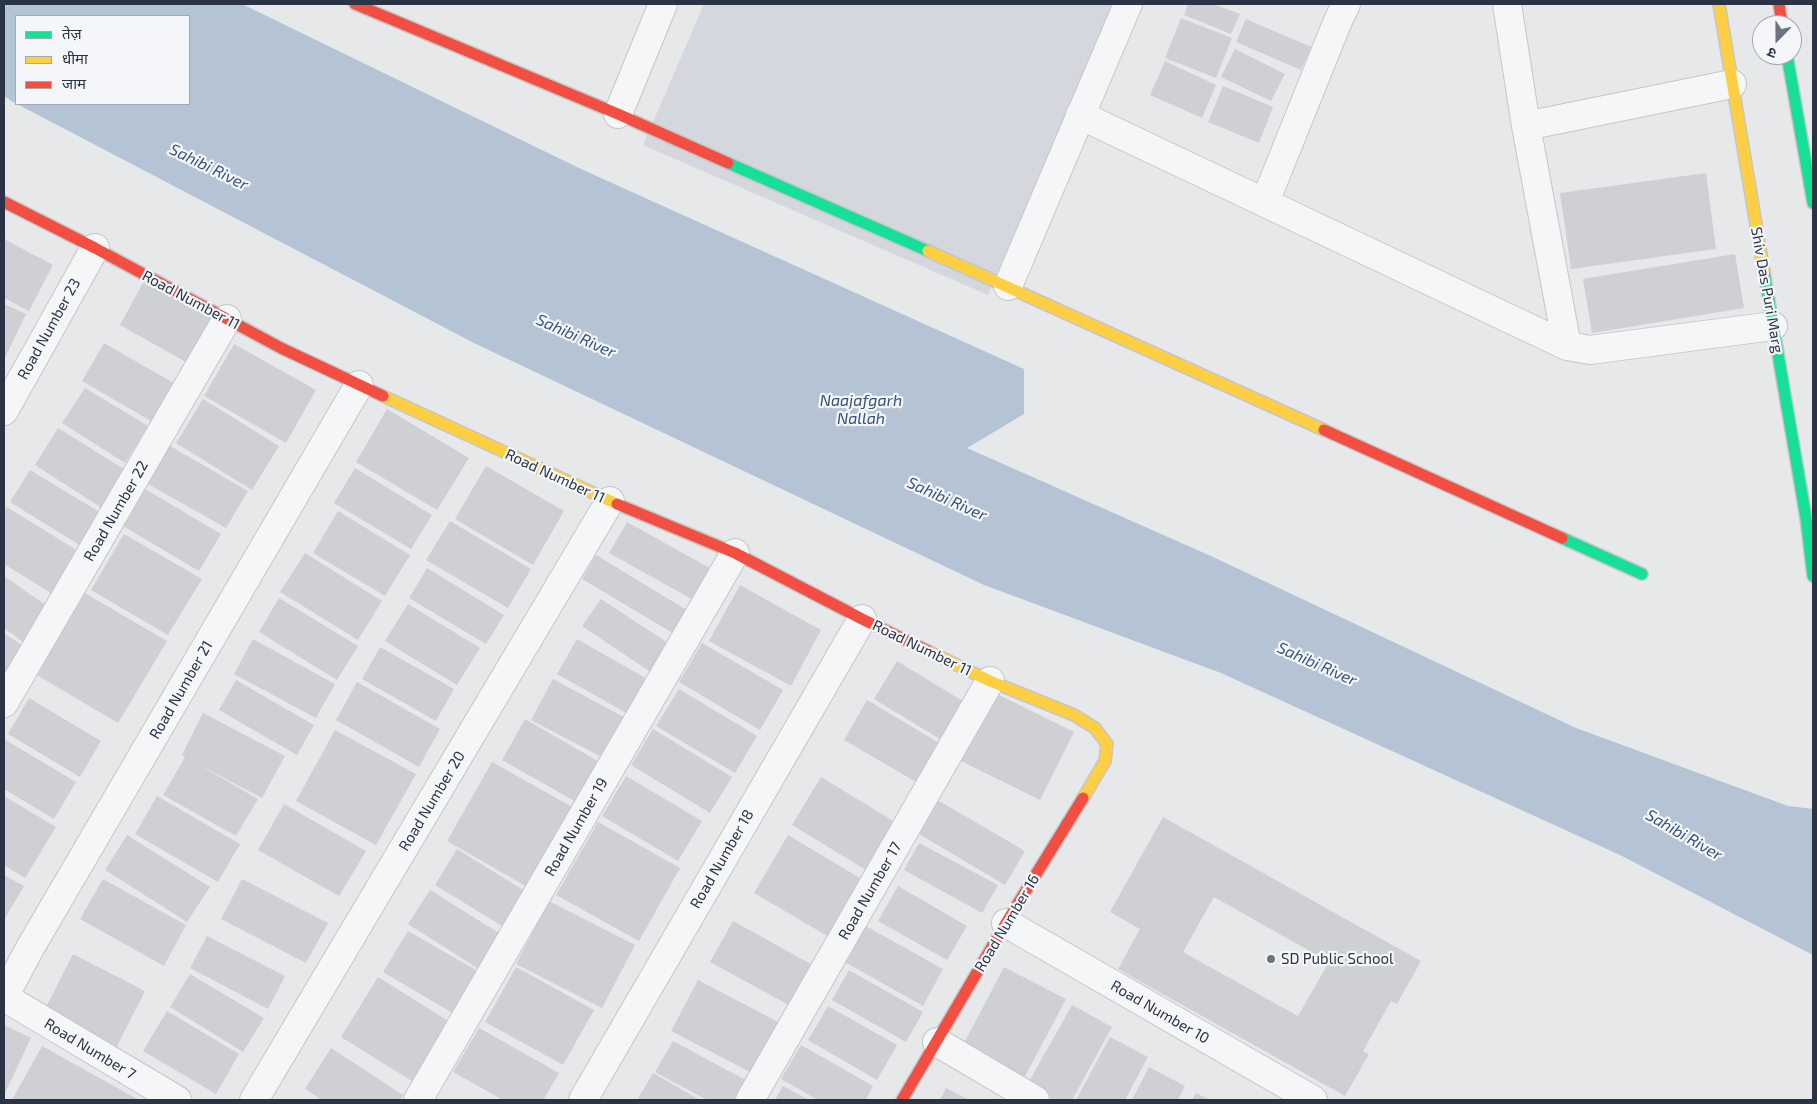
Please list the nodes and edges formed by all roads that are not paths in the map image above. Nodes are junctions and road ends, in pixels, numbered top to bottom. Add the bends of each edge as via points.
1 (355, 4) edge
2 (663, 4) edge
3 (1128, 4) edge
4 (1346, 4) edge
5 (1507, 4) edge
6 (1718, 4) edge
7 (1790, 65) edge
8 (1732, 84) junction
9 (618, 114) junction
10 (1080, 115) junction
11 (1526, 126) junction
12 (4, 202) edge
13 (1265, 202) junction
14 (1813, 203) edge
15 (95, 248) junction
16 (1008, 286) junction
17 (227, 319) junction
18 (1774, 326) junction
19 (1567, 346) junction
20 (359, 385) junction
21 (4, 411) edge
22 (610, 501) junction
23 (735, 553) junction
24 (1642, 574) dead end
25 (1813, 576) edge
26 (862, 619) junction
27 (990, 681) junction
28 (4, 703) edge
29 (1107, 744) joint
30 (1006, 923) junction
31 (4, 997) edge
32 (937, 1042) junction
33 (177, 1100) edge
34 (254, 1100) edge
35 (418, 1100) edge
36 (583, 1100) edge
37 (750, 1100) edge
38 (902, 1100) edge
39 (1035, 1100) edge
40 (1313, 1100) edge

1 - 9 street
2 - 9 street
3 - 10 street
4 - 13 street
5 - 11 street
6 - 8 street, Shiv Das Puri Marg
7 - 14 street
8 - 11 street
8 - 18 street, Shiv Das Puri Marg
9 - 16 street
10 - 13 street
10 - 16 street
11 - 19 street
12 - 15 street, Road Number 11
13 - 19 street
15 - 17 street, Road Number 11
15 - 21 street, Road Number 23
16 - 24 street
17 - 20 street, Road Number 11
17 - 28 street, Road Number 22
18 - 19 street via 1590,350
18 - 25 street, Shiv Das Puri Marg
20 - 22 street, Road Number 11
20 - 31 street, Road Number 21
22 - 23 street, Road Number 11
22 - 34 street, Road Number 20
23 - 26 street, Road Number 11
23 - 35 street, Road Number 19
26 - 27 street, Road Number 11
26 - 36 street, Road Number 18
27 - 29 street, Road Number 11 via 1074,715 1095,728
27 - 37 street, Road Number 17
29 - 30 street, Road Number 16 via 1105,761
30 - 32 street, Road Number 16
30 - 40 street, Road Number 10
31 - 33 street, Road Number 7
32 - 38 street, Road Number 16
32 - 39 street

